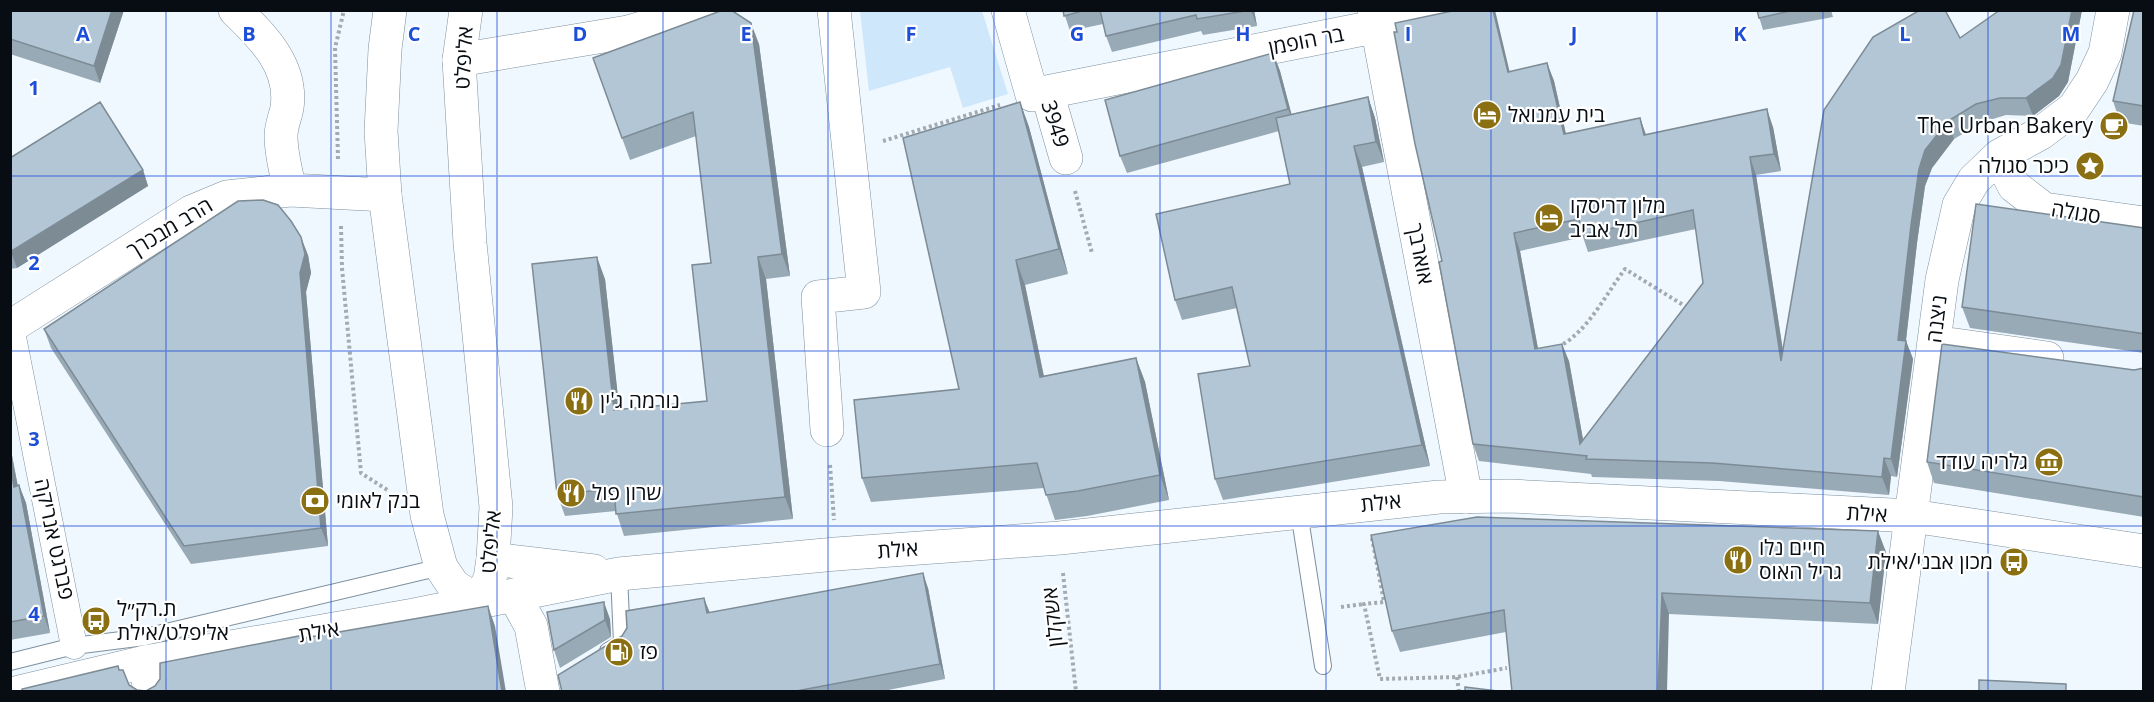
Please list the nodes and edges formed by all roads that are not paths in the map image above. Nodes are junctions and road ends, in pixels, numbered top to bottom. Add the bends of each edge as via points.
1 (235, 10) edge
2 (390, 10) edge
3 (466, 10) edge
4 (703, 10) edge
5 (834, 10) edge
6 (1008, 10) edge
7 (1459, 10) edge
8 (2113, 10) edge
9 (1376, 19) edge
10 (459, 60) junction
11 (1047, 92) junction
12 (1999, 156) junction
13 (1066, 158) road end
14 (290, 190) junction
15 (385, 195) junction
16 (2144, 223) edge
17 (11, 327) edge
18 (1934, 342) junction
19 (2074, 362) edge
20 (827, 430) road end
21 (1466, 496) junction
22 (1299, 512) junction
23 (1912, 516) junction
24 (2144, 551) edge
25 (493, 559) junction
26 (441, 567) junction
27 (620, 574) junction
28 (515, 597) junction
29 (478, 602) junction
30 (74, 646) junction
31 (592, 661) edge
32 (10, 662) edge
33 (1323, 666) dead end
34 (148, 677) edge
35 (549, 687) edge
36 (19, 692) edge
37 (1888, 692) edge

1 - 14 street via 277,57 286,81 287,108 281,132
2 - 15 street, אליפלט via 381,131
3 - 10 street, אליפלט
4 - 10 street via 628,32
5 - 20 street via 864,292 818,297
6 - 11 street, 3949 via 1032,95
7 - 9 street, בר הופמן
8 - 12 street, ניצנה via 2105,53 2074,108 2041,133
9 - 11 street, בר הופמן
9 - 21 street, אוארבך
10 - 25 street, אליפלט via 470,243 496,507
11 - 13 street, 3949
12 - 16 street, סגולה via 2014,186 2044,209
12 - 18 street, ניצנה via 1974,180 1959,205 1942,280
14 - 15 street, הרב מבכרך
14 - 17 street, הרב מבכרך via 226,197 208,203
15 - 26 street, אליפלט via 427,515
17 - 30 street, פברגט אנריקה
18 - 19 street
18 - 23 street, ניצנה
21 - 22 street, אילת
21 - 23 street, אילת
22 - 27 street, אילת via 1060,538
22 - 33 lane
23 - 24 street, אילת
23 - 37 street, ניצנה
25 - 27 street, אילת
25 - 29 street, אליפלט via 490,579
26 - 29 street, אליפלט via 453,585
26 - 30 lane, אילת via 145,637
27 - 28 street, אילת
27 - 31 lane via 622,643
28 - 29 street, אילת
28 - 35 street, אליפלט via 531,626
29 - 34 street, אילת
30 - 32 lane, אילת
34 - 36 street, אילת

